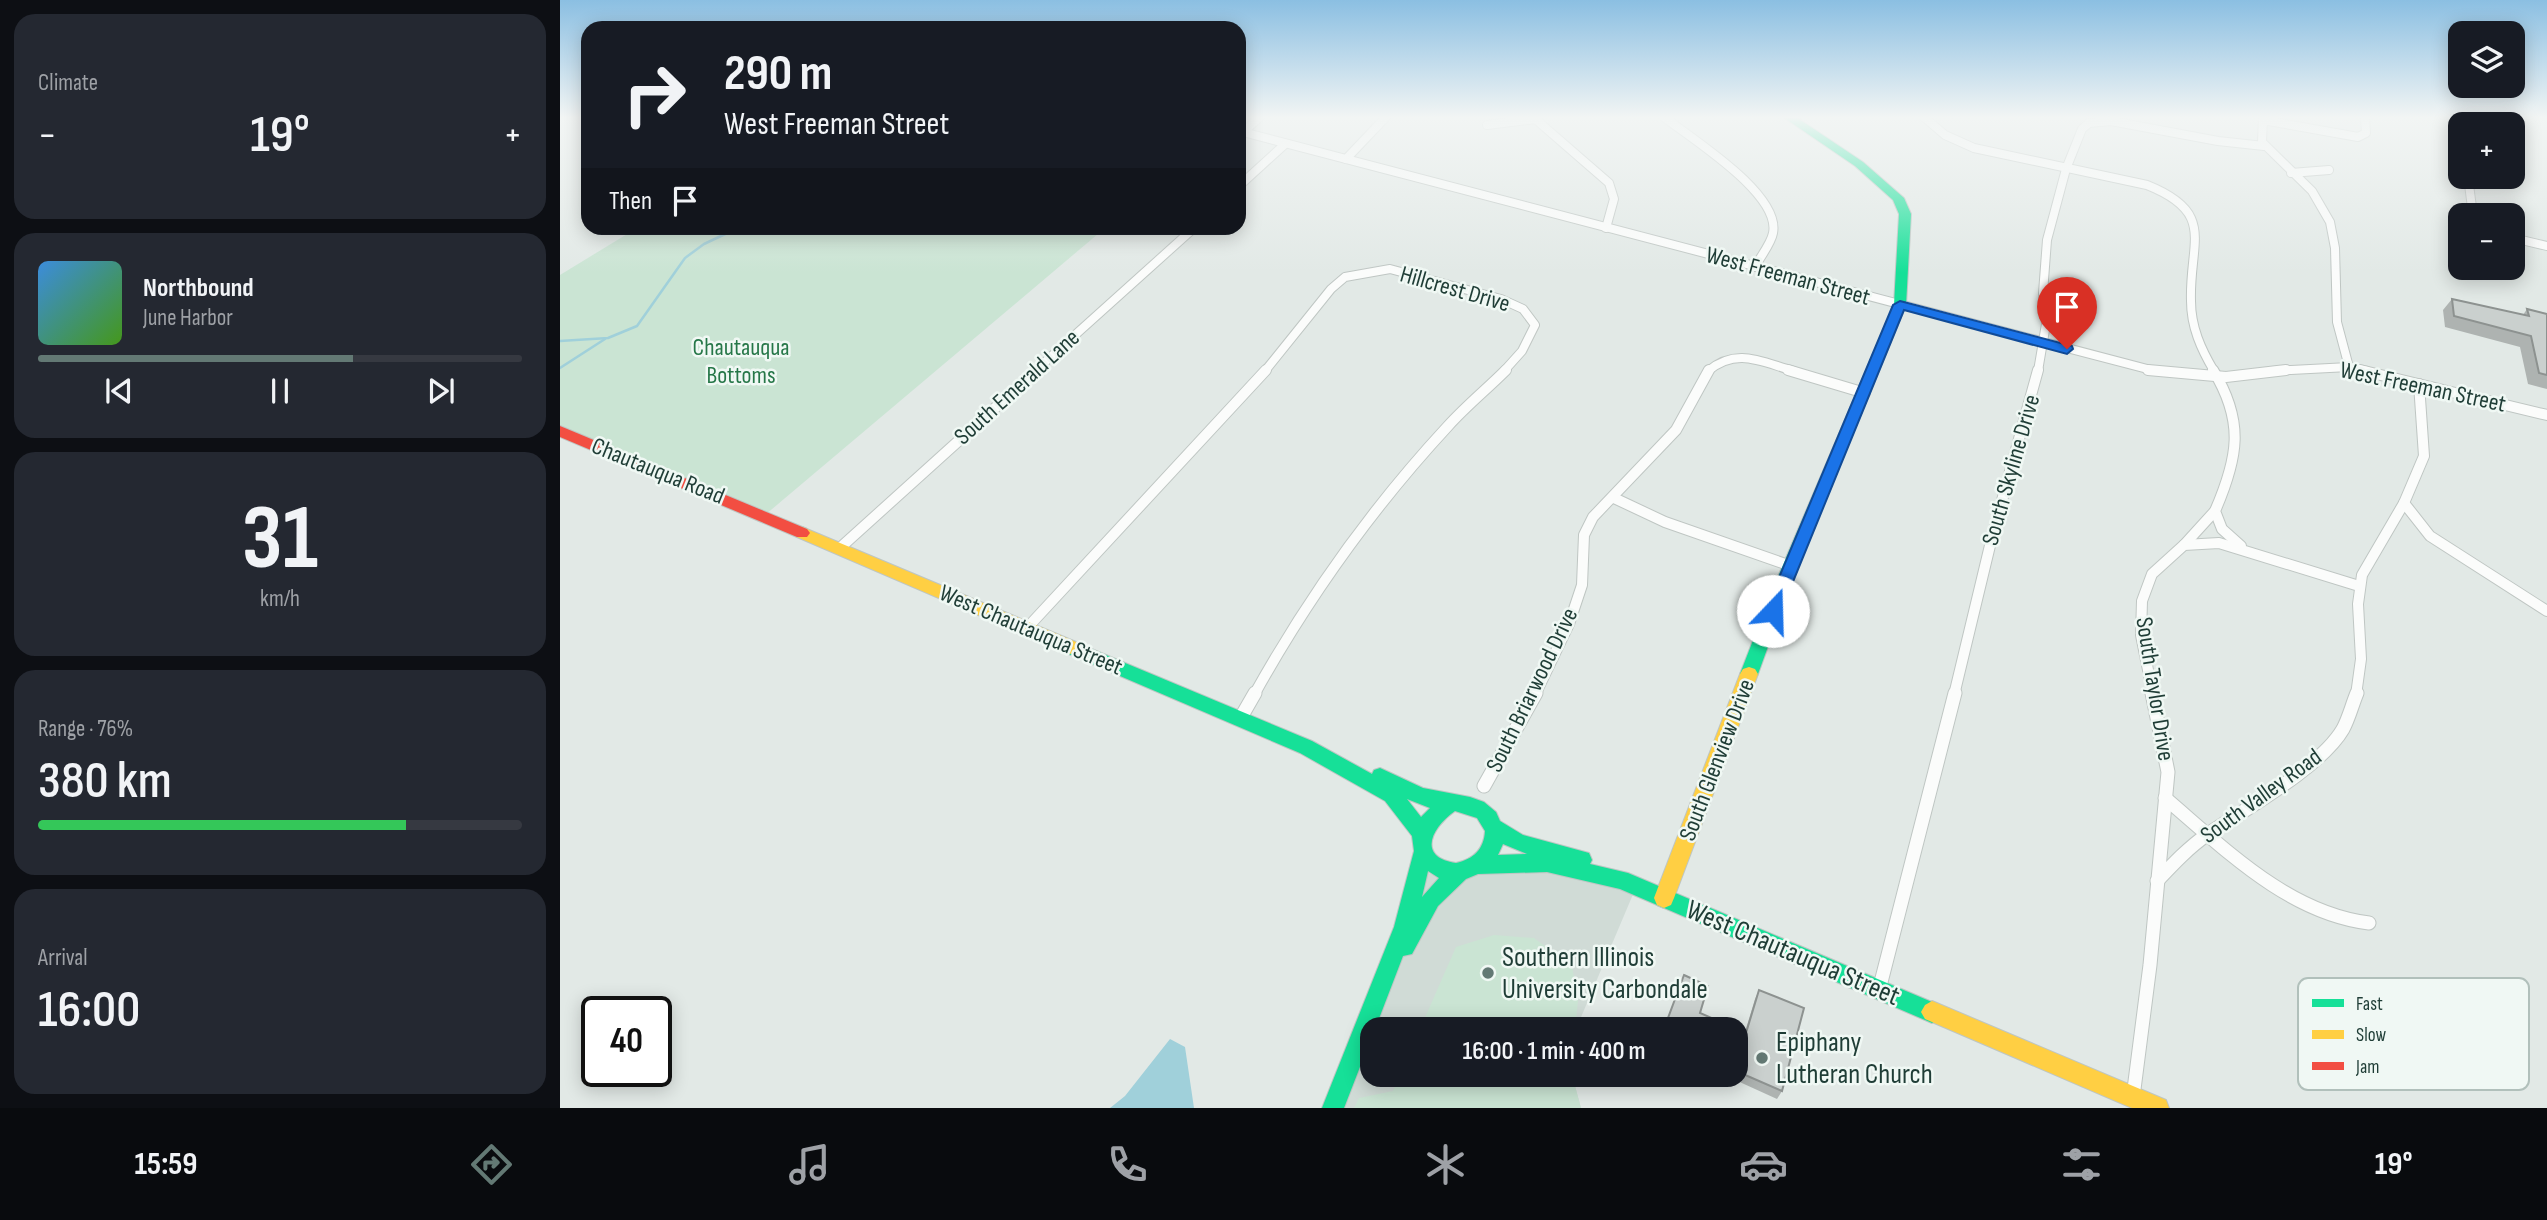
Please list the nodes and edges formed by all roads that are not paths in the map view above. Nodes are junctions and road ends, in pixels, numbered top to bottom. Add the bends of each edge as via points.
1 (1383, 169) edge
2 (1593, 169) edge
3 (1731, 169) edge
4 (1865, 169) edge
5 (2066, 169) joint
6 (2287, 169) edge
7 (2329, 170) dead end
8 (2291, 173) junction
9 (1606, 228) junction
10 (1186, 235) edge
11 (2525, 241) edge
12 (2547, 246) edge
13 (1755, 267) junction
14 (1900, 305) junction
15 (2043, 343) junction
16 (2349, 367) junction
17 (2217, 377) junction
18 (2419, 384) junction
19 (1865, 393) junction
20 (2547, 415) edge
21 (560, 430) edge
22 (1614, 498) junction
23 (2404, 503) junction
24 (757, 511) joint
25 (2215, 511) junction
26 (2184, 545) junction
27 (841, 547) junction
28 (2246, 549) junction
29 (1791, 566) junction
30 (2359, 586) junction
31 (2547, 611) edge
32 (1027, 628) junction
33 (1240, 719) junction
34 (1306, 747) junction
35 (1484, 786) dead end
36 (2165, 798) junction
37 (1450, 804) junction
38 (1494, 828) junction
39 (1421, 832) junction
40 (2208, 834) junction
41 (1423, 852) junction
42 (1478, 865) junction
43 (1460, 872) junction
44 (1621, 880) junction
45 (2157, 881) junction
46 (1664, 898) junction
47 (2369, 923) dead end
48 (1879, 990) junction
49 (1379, 995) junction
50 (2133, 1097) junction
51 (1333, 1108) edge
52 (2158, 1108) edge

1 - 9 street, West Freeman Street
2 - 9 street via 1609,183 1614,198
3 - 13 street via 1771,209 1773,233
4 - 14 street, South Glenview Drive via 1898,198 1905,214
5 - 15 street, South Skyline Drive via 2047,240
5 - 17 street via 2157,188 2187,207 2196,246 2192,321
6 - 8 street
7 - 8 street
8 - 16 street via 2317,197 2330,222 2337,248 2336,318
9 - 13 street, West Freeman Street
10 - 27 street, South Emerald Lane
11 - 12 street
13 - 14 street, West Freeman Street
14 - 15 street, West Freeman Street
14 - 19 street, South Glenview Drive
15 - 17 street, West Freeman Street via 2161,373
15 - 48 street, South Skyline Drive
16 - 17 street, West Freeman Street
16 - 18 street, West Freeman Street
17 - 25 street via 2234,413 2238,453
18 - 20 street, West Freeman Street
18 - 23 street, South Valley Road via 2424,456
19 - 22 street, South Briarwood Drive via 1749,358 1730,357 1709,370 1676,430
19 - 29 street, South Glenview Drive
21 - 24 street, Chautauqua Road
22 - 29 street via 1665,523
22 - 35 street, South Briarwood Drive via 1593,517 1584,535 1582,585 1569,624
23 - 30 street, South Valley Road
23 - 31 street via 2439,543
24 - 27 street, West Chautauqua Street
25 - 26 street, South Taylor Drive
25 - 28 street via 2222,528
26 - 28 street via 2219,543
26 - 36 street, South Taylor Drive via 2152,574 2142,601 2141,635 2168,772
27 - 32 street, West Chautauqua Street
28 - 30 street
29 - 46 street, South Glenview Drive
30 - 40 street, South Valley Road via 2359,687 2343,729 2289,780
32 - 33 street, West Chautauqua Street
32 - 33 street, Hillcrest Drive via 1279,356 1345,277 1390,270 1523,309 1535,325 1522,351 1431,443 1353,540 1309,601
33 - 34 street, West Chautauqua Street
34 - 37 street, West Chautauqua Street via 1347,760 1414,794
34 - 39 street, West Chautauqua Street via 1392,795
36 - 40 street
36 - 45 street, South Taylor Drive
37 - 38 street, West Chautauqua Street via 1478,807
37 - 39 street via 1432,814
38 - 42 street via 1491,850
38 - 44 street, West Chautauqua Street via 1519,843 1614,872
39 - 41 street
40 - 45 street, South Valley Road
40 - 47 street via 2312,908 2355,923
41 - 43 street via 1438,869
41 - 49 street via 1412,903
42 - 43 street, West Chautauqua Street
42 - 44 street, West Chautauqua Street via 1547,863
43 - 49 street via 1432,899
44 - 46 street, West Chautauqua Street
45 - 50 street, South Taylor Drive
46 - 48 street, West Chautauqua Street
48 - 50 street, West Chautauqua Street
49 - 51 street
50 - 52 street, West Chautauqua Street

